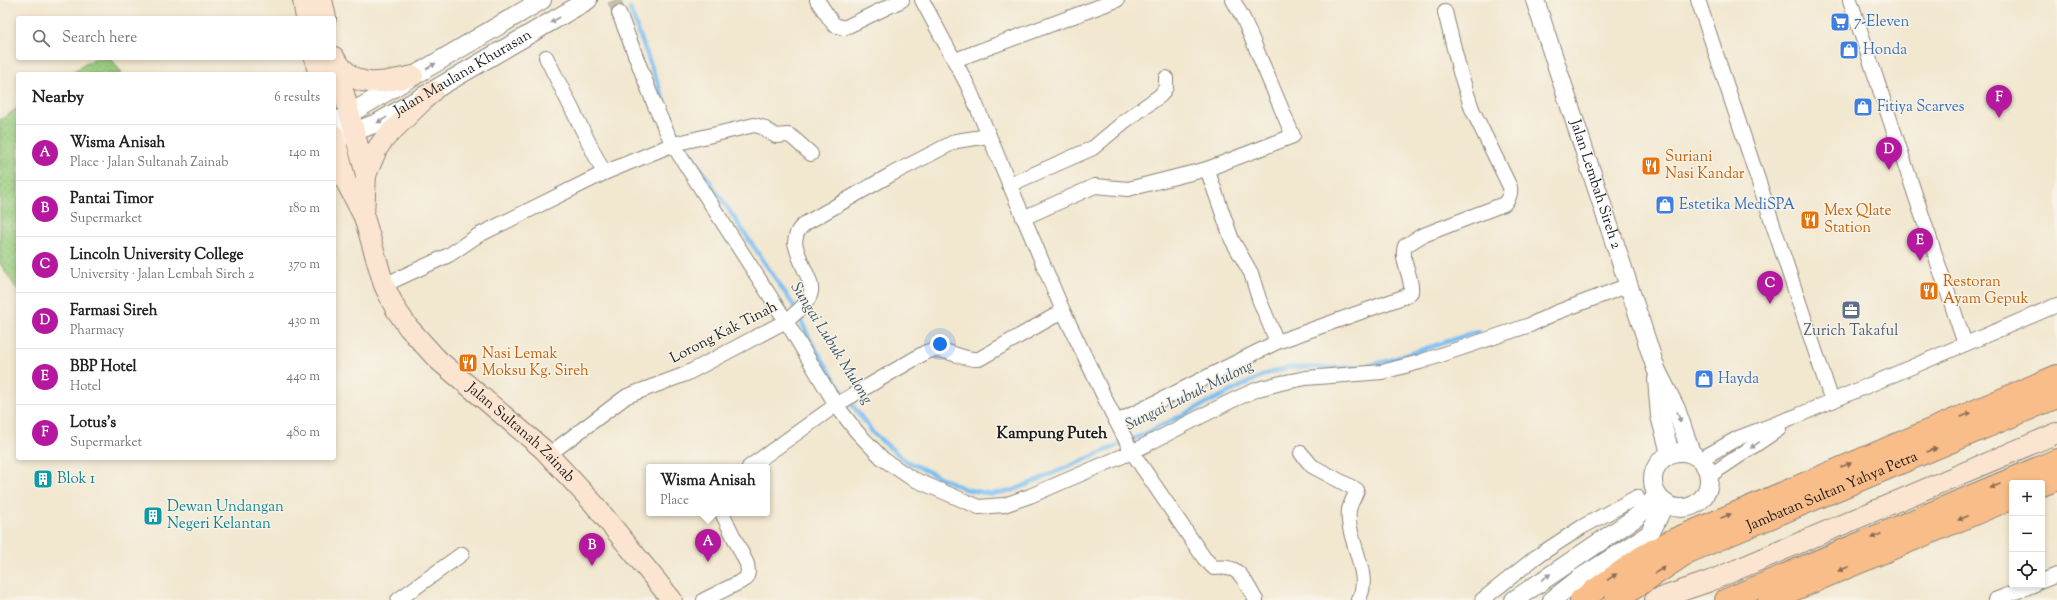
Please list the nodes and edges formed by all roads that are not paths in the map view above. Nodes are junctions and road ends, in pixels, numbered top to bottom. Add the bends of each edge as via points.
1 (303, 0) edge
2 (322, 0) edge
3 (542, 0) edge
4 (588, 0) edge
5 (817, 0) edge
6 (902, 0) edge
7 (922, 0) edge
8 (1117, 0) edge
9 (1233, 0) edge
10 (1535, 0) edge
11 (1698, 0) edge
12 (1850, 0) edge
13 (1445, 12) dead end
14 (619, 13) tunnel mouth
15 (306, 16) edge
16 (326, 16) edge
17 (546, 57) dead end
18 (315, 60) edge
19 (334, 60) edge
20 (336, 60) edge
21 (955, 60) junction
22 (318, 72) edge
23 (335, 72) edge
24 (413, 76) junction
25 (336, 78) edge
26 (1166, 78) dead end
27 (433, 91) junction
28 (341, 129) edge
29 (989, 136) junction
30 (674, 144) junction
31 (811, 154) dead end
32 (1207, 169) junction
33 (604, 173) junction
34 (366, 175) junction
35 (1009, 185) junction
36 (364, 217) junction
37 (1023, 218) junction
38 (384, 285) junction
39 (1629, 285) junction
40 (2057, 305) edge
41 (1063, 311) junction
42 (786, 321) junction
43 (1277, 342) junction
44 (1965, 344) junction
45 (1656, 369) junction
46 (2057, 376) edge
47 (2057, 397) edge
48 (1832, 401) junction
49 (836, 405) junction
50 (1799, 415) junction
51 (1117, 422) junction
52 (2057, 433) edge
53 (1131, 450) junction
54 (1670, 453) junction
55 (1301, 454) dead end
56 (548, 455) junction
57 (1696, 456) junction
58 (2057, 460) edge
59 (753, 464) edge
60 (1709, 476) junction
61 (2057, 479) edge
62 (2045, 484) edge
63 (1637, 497) dead end
64 (1661, 499) junction
65 (2009, 499) edge
66 (723, 516) edge
67 (462, 554) dead end
68 (2057, 575) edge
69 (1710, 580) junction
70 (2045, 580) edge
71 (2025, 588) edge
72 (398, 600) edge
73 (672, 600) edge
74 (704, 600) edge
75 (1256, 600) edge
76 (1358, 600) edge
77 (1482, 600) edge
78 (1514, 600) edge
79 (1552, 600) edge
80 (1580, 600) edge
81 (1616, 600) edge
82 (1655, 600) edge
83 (1679, 600) edge
84 (1726, 600) edge
85 (1769, 600) edge
86 (1995, 600) edge

1 - 15 main road
2 - 16 main road
24 -> 3 street, Jalan Maulana Khurasan
4 -> 27 street, Jalan Maulana Khurasan
5 - 6 street via 834,25 844,28
7 - 21 street
8 - 21 street
9 - 32 street via 1293,136
10 - 39 street, Jalan Lembah Sireh 2
11 - 48 street
12 - 44 street
13 - 43 street via 1472,109 1510,187 1511,194 1504,204 1421,236 1405,246 1402,254 1412,284 1411,292 1406,296
14 - 30 street via 655,106
17 - 33 street
18 - 22 main road
19 - 23 main road, Jalan Sultanah Zainab
20 - 24 main road via 359,81 382,82
21 - 29 street
24 - 28 street, Jalan Maulana Khurasan
25 - 28 main road, Jalan Sultanah Zainab
26 - 35 street via 1166,87 1161,95 1093,148
27 -> 28 street, Jalan Maulana Khurasan via 379,122
27 - 34 main road via 384,139
28 - 34 main road, Jalan Sultanah Zainab
28 - 36 main road, Jalan Sultanah Zainab via 346,182
29 - 35 street
29 - 42 street, Lorong Kak Tinah via 956,141 892,174 799,228 795,243 812,290 809,301
30 - 31 street via 758,126 776,136 792,137
30 - 33 street
30 - 42 street
32 - 37 street via 1128,189 1095,186
32 - 43 street via 1232,240 1251,274
33 - 38 street
34 - 36 main road, Jalan Sultanah Zainab
35 - 37 street
36 - 38 main road, Jalan Sultanah Zainab
37 - 41 street
38 - 56 main road, Jalan Sultanah Zainab via 395,308 421,344
39 - 45 street, Jalan Lembah Sireh 2
39 - 53 street via 1530,325 1420,362 1382,372 1306,378 1258,389
40 - 44 street
41 - 49 street via 979,359 930,351
41 - 51 street
42 - 49 street
42 - 56 street, Lorong Kak Tinah via 686,374 627,396
43 - 51 street
44 - 48 street
45 - 54 street via 1660,416
45 -> 57 street
80 -> 46 highway via 1642,557 1673,540
81 -> 47 highway, Jambatan Sultan Yahya Petra via 1688,552
48 - 50 street
49 - 53 street via 882,459 911,478 979,507 1004,505 1030,496
49 - 59 street
50 - 57 street
50 -> 60 street
51 - 53 street
52 - 69 main road
53 - 75 street via 1204,558 1214,568 1227,566 1237,570
54 - 57 street
54 - 64 street via 1658,464 1652,479
55 - 76 street via 1312,466 1357,490 1349,510 1350,527 1363,584
56 - 73 main road, Jalan Sultanah Zainab via 594,504
57 - 60 street via 1706,467
58 -> 84 highway
60 - 64 street via 1707,490 1699,501 1682,508 1673,507
61 - 62 highway
63 - 77 street via 1582,527 1536,557
78 -> 64 street
64 - 79 street via 1655,524 1649,534 1580,578
65 -> 85 highway
66 - 74 street via 747,564 748,572 746,579
67 - 72 street
68 - 70 street
69 - 82 main road
69 - 83 main road
71 - 86 street

